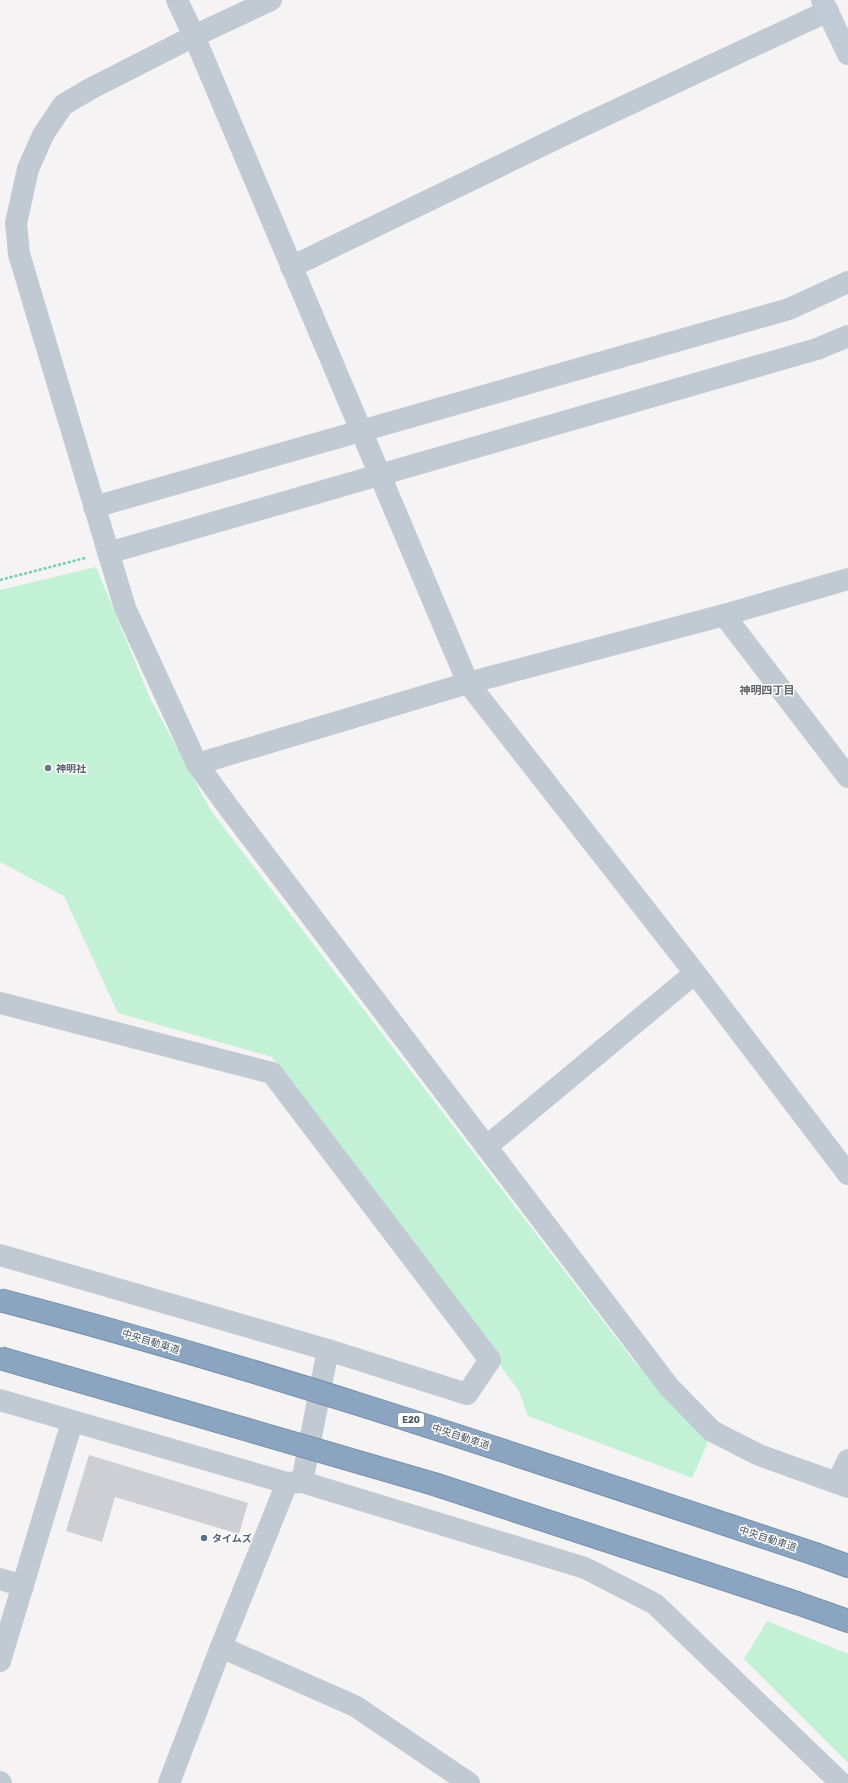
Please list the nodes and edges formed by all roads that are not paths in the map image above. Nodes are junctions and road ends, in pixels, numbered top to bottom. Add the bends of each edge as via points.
1 (177, 0) edge
2 (271, 0) edge
3 (825, 6) edge
4 (194, 36) junction
5 (848, 54) edge
6 (291, 267) junction
7 (848, 282) edge
8 (848, 336) edge
9 (362, 430) junction
10 (380, 476) junction
11 (94, 507) junction
12 (108, 553) junction
13 (848, 579) edge
14 (724, 616) junction
15 (468, 683) junction
16 (197, 764) junction
17 (848, 777) edge
18 (695, 973) junction
19 (0, 1003) edge
20 (486, 1147) junction
21 (848, 1174) edge
22 (0, 1255) edge
23 (0, 1300) edge
24 (328, 1350) junction
25 (0, 1358) edge
26 (0, 1400) edge
27 (72, 1422) junction
28 (848, 1460) edge
29 (295, 1482) junction
30 (843, 1485) edge
31 (848, 1566) edge
32 (0, 1579) edge
33 (23, 1586) junction
34 (848, 1621) edge
35 (221, 1647) junction
36 (0, 1661) edge
37 (168, 1783) edge
38 (469, 1783) edge
39 (841, 1783) edge

1 - 4 street
2 - 4 street
3 - 5 street
3 - 6 street
4 - 6 street
4 - 11 street via 63,105 43,135 28,169 16,223 19,254
6 - 9 street
7 - 9 street via 789,309
8 - 10 street via 817,349
9 - 10 street
9 - 11 street
10 - 12 street
10 - 15 street
11 - 12 street
12 - 16 street via 125,608
13 - 14 street
14 - 15 street
14 - 17 street
15 - 16 street
15 - 18 street
16 - 20 street
18 - 20 street
18 - 21 street
19 - 24 street via 272,1073 490,1360 467,1394
20 - 30 street via 669,1387 712,1431 759,1455
22 - 24 street
23 - 31 highway, 中央自動車道 / E20, bridge via 106,1327 397,1415
24 - 29 street
25 - 34 highway, bridge via 434,1484
26 - 27 street
27 - 29 street
27 - 33 street
28 - 30 street
29 - 35 street
29 - 39 street via 585,1568 655,1604
32 - 33 street
33 - 36 street
35 - 37 street
35 - 38 street via 355,1706

